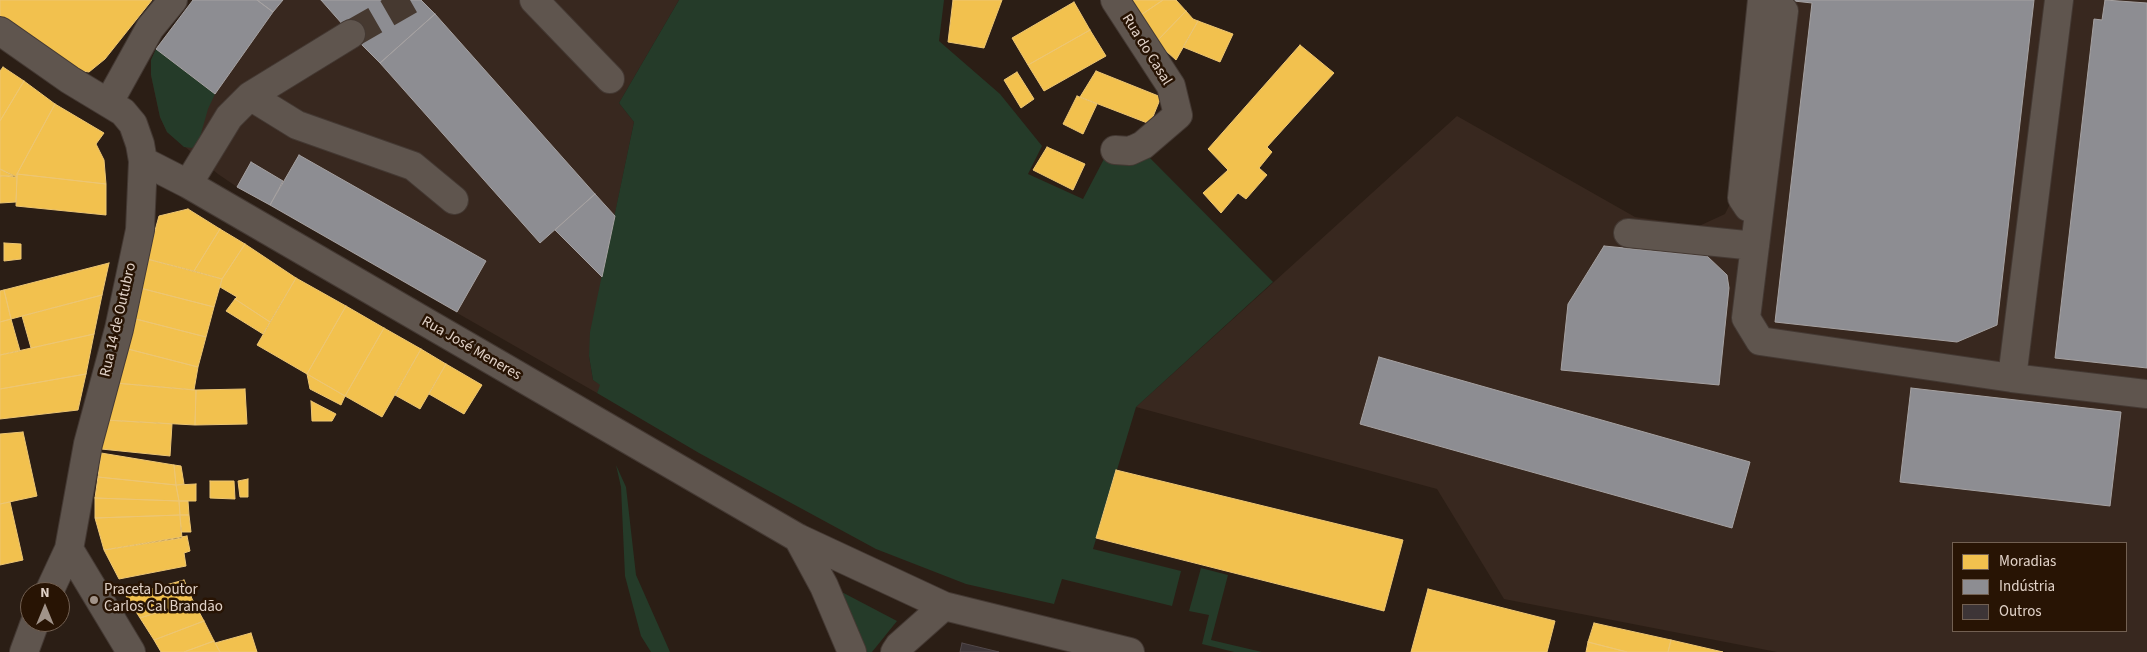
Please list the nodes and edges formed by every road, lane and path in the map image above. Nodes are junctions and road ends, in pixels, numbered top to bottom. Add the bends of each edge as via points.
1 (173, 0) edge
2 (534, 0) edge
3 (1115, 0) edge
4 (2059, 0) edge
5 (1773, 6) edge
6 (0, 31) edge
7 (350, 34) tunnel mouth
8 (610, 79) dead end
9 (250, 96) junction
10 (109, 102) junction
11 (1115, 150) dead end
12 (143, 161) junction
13 (188, 184) junction
14 (454, 200) dead end
15 (1628, 233) dead end
16 (1757, 235) junction
17 (2012, 378) junction
18 (2147, 394) edge
19 (798, 538) junction
20 (69, 549) junction
21 (54, 582) edge
22 (944, 606) junction
23 (32, 632) edge
24 (24, 652) edge
25 (130, 652) edge
26 (852, 652) edge
27 (895, 652) edge
28 (1130, 652) edge

1 - 10 street via 150,28
2 - 8 street
3 - 11 street, Rua do Casal via 1171,86 1178,115 1143,145 1130,151
4 - 17 street
5 - 16 street via 1742,198
6 - 10 street, Rua 14 de Outubro via 70,80
7 - 9 street
9 - 13 street via 229,117
9 - 14 street via 297,125 413,166
10 - 12 street, Rua 14 de Outubro via 133,124
12 - 13 street, Rua José Meneres
12 - 20 street, Rua 14 de Outubro via 140,230 119,329 88,444
13 - 19 street, Rua José Meneres
15 - 16 street
16 - 17 street via 1746,318 1760,342
17 - 18 street
19 - 22 street, Rua José Meneres
19 - 26 street via 824,586
20 - 21 street
20 - 25 street
22 - 27 street
22 - 28 street, Rua José Meneres
23 - 24 street

